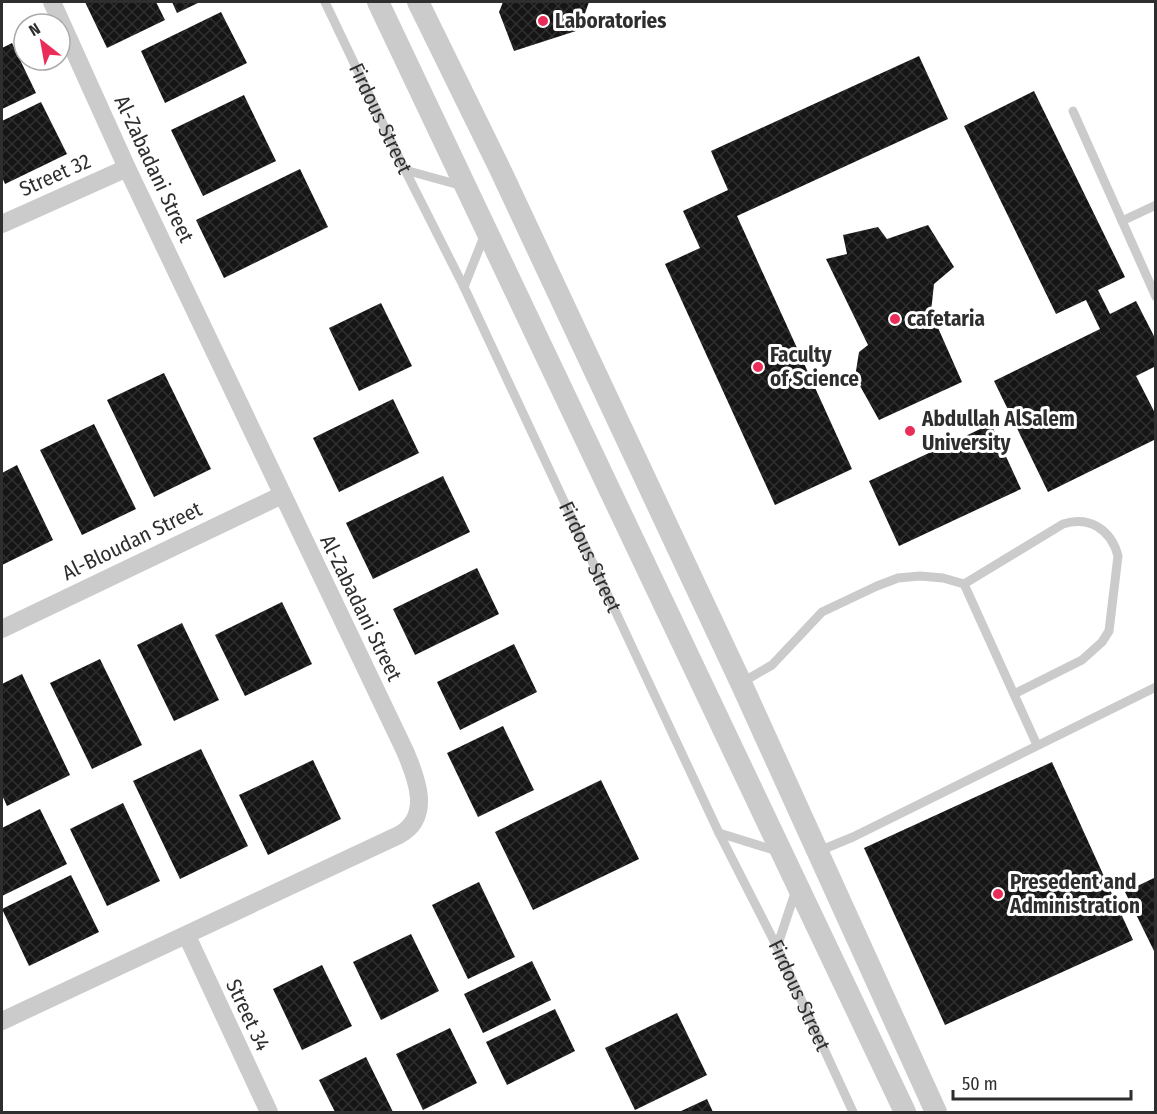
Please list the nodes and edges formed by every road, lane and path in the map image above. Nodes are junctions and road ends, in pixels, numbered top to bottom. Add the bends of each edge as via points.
1 (52, 2) edge
2 (325, 2) edge
3 (378, 2) edge
4 (418, 2) edge
5 (1073, 111) dead end
6 (127, 168) junction
7 (405, 170) junction
8 (467, 187) junction
9 (1155, 205) edge
10 (1122, 221) junction
11 (2, 224) edge
12 (487, 230) junction
13 (464, 287) junction
14 (1155, 297) edge
15 (282, 495) junction
16 (964, 584) junction
17 (2, 629) edge
18 (741, 683) junction
19 (1155, 687) edge
20 (1014, 694) junction
21 (1037, 745) junction
22 (719, 833) junction
23 (817, 852) junction
24 (783, 853) junction
25 (798, 884) junction
26 (187, 936) junction
27 (777, 947) junction
28 (2, 1021) edge
29 (269, 1113) edge
30 (853, 1113) edge
31 (905, 1113) edge
32 (936, 1113) edge

1 - 6 street, Al-Zabadani Street
2 - 7 lane, Firdous Street
3 - 8 street
4 - 18 street
5 - 10 lane
6 - 11 street, Street 32
6 - 15 street, Al-Zabadani Street
7 - 8 lane
7 - 13 lane, Firdous Street
8 - 12 street
9 - 10 lane
10 - 14 lane
12 - 13 lane
12 - 24 street
13 - 22 lane, Firdous Street
15 - 17 street, Al-Bloudan Street
15 - 26 street, Al-Zabadani Street via 405,751 419,792 417,816 408,830
16 - 18 lane via 920,576 898,578 877,586 822,612 772,665
16 - 20 lane
16 - 20 lane via 1071,521 1098,527 1116,547 1109,631 1102,642 1082,660
18 - 23 street
19 - 21 lane
20 - 21 lane
21 - 23 lane
22 - 24 lane
22 - 27 lane, Firdous Street
23 - 32 street
24 - 25 street
25 - 27 lane
25 - 31 street
26 - 28 street, Al-Zabadani Street
26 - 29 street, Street 34
27 - 30 lane, Firdous Street

